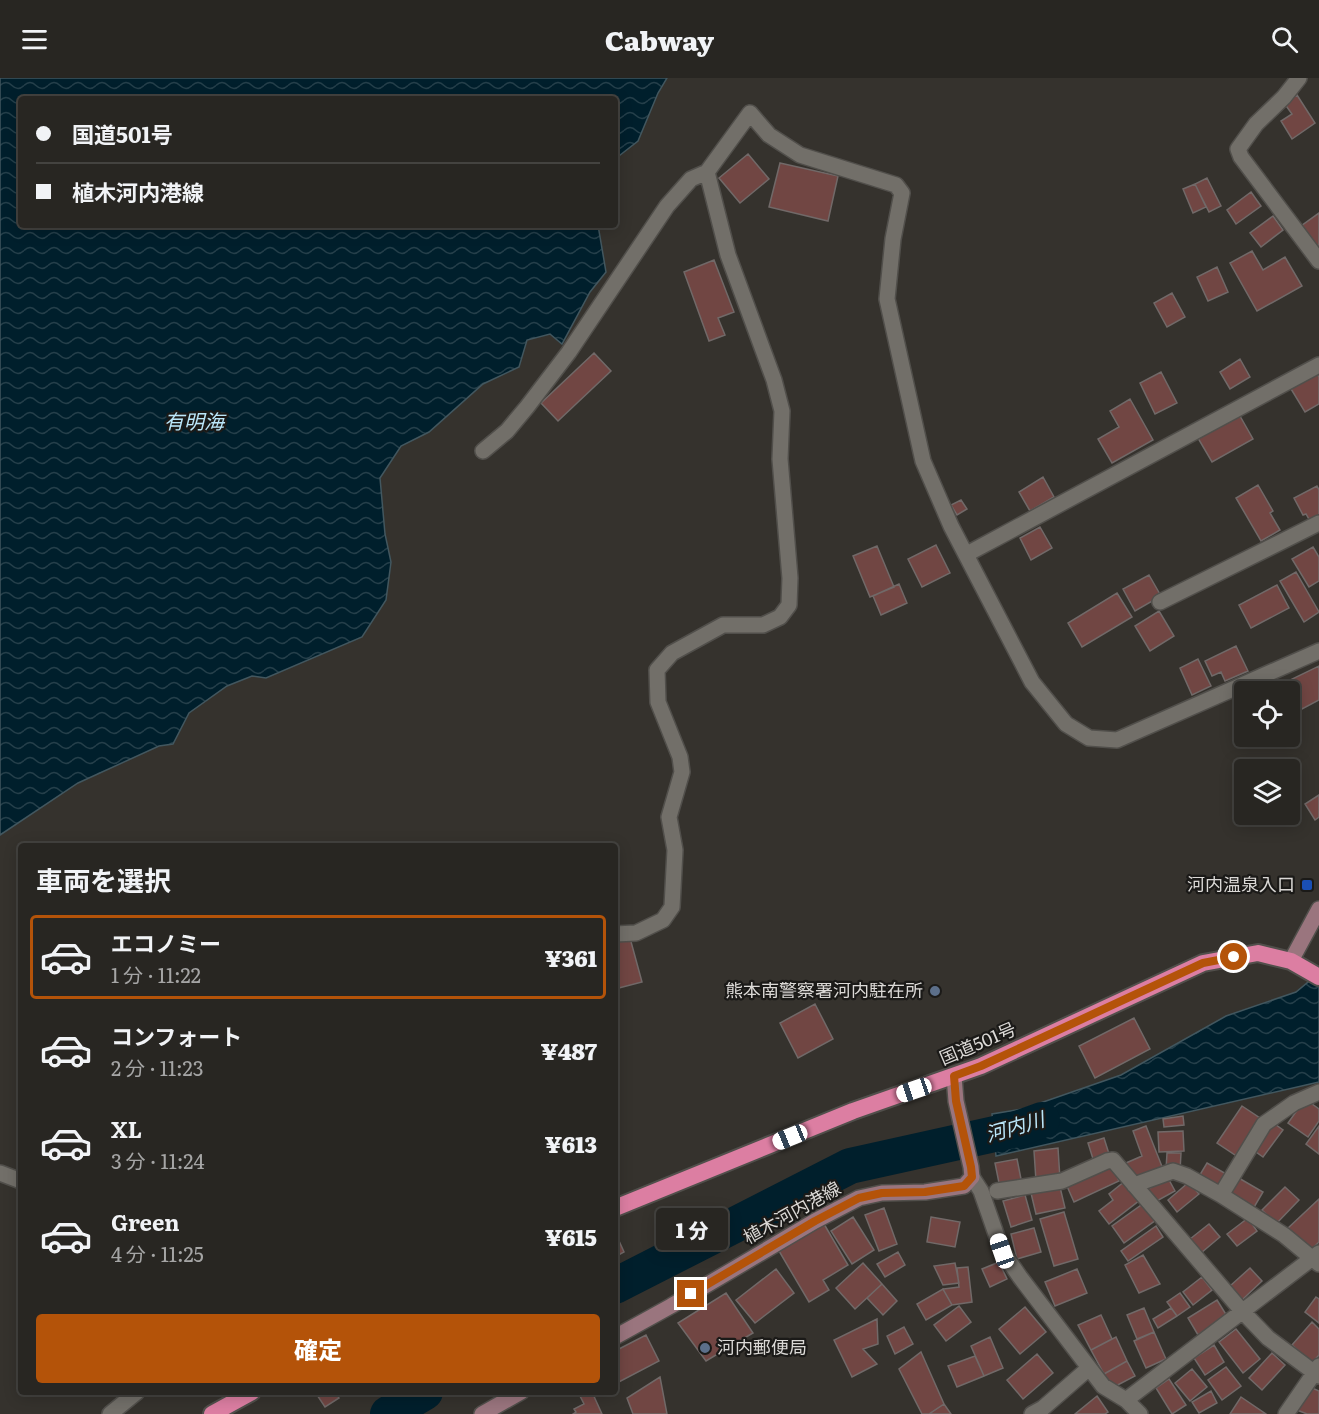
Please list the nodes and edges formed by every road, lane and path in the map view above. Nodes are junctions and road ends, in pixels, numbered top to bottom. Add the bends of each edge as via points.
1 (1299, 78) edge
2 (707, 172) junction
3 (1319, 261) edge
4 (1319, 365) edge
5 (483, 451) dead end
6 (1319, 523) edge
7 (967, 554) junction
8 (1160, 602) dead end
9 (1319, 651) edge
10 (1319, 909) edge
11 (618, 934) edge
12 (1291, 960) junction
13 (1315, 975) edge
14 (954, 1076) junction
15 (1319, 1092) edge
16 (971, 1172) junction
17 (0, 1173) edge
18 (18, 1180) edge
19 (1134, 1185) junction
20 (997, 1191) dead end
21 (1221, 1195) junction
22 (618, 1207) edge
23 (1317, 1258) edge
24 (1242, 1311) junction
25 (618, 1335) edge
26 (1089, 1368) junction
27 (1317, 1372) edge
28 (133, 1395) edge
29 (247, 1395) edge
30 (516, 1395) edge
31 (1126, 1400) junction
32 (110, 1414) edge
33 (212, 1414) edge
34 (482, 1414) edge
35 (1032, 1414) edge
36 (1140, 1414) edge
37 (1286, 1414) edge

1 - 3 street via 1238,149
2 - 5 street via 692,179 666,206 569,352 527,408
2 - 7 street via 750,113 769,135 800,154 896,185 902,193 887,299 923,461
2 - 11 street via 728,255 782,411 780,459 789,605 780,617 763,625 723,625 672,653 657,670 658,702 682,772 669,817 675,850 672,907 663,920 636,933
4 - 7 street
6 - 8 street
7 - 9 street via 1032,682 1066,724 1089,738 1117,740
10 - 12 main road
12 - 13 highway, 国道501号
12 - 14 highway, 国道501号 via 1258,953 1203,963
14 - 16 main road
14 - 22 highway, 国道501号 via 853,1112
15 - 21 street via 1294,1103 1264,1124
16 - 25 main road, 植木河内港線 via 964,1186 859,1198
16 - 26 street via 1002,1251
17 - 18 street
19 - 20 street via 1113,1160 1062,1181
19 - 21 street via 1173,1172
19 - 24 street
21 - 23 street
23 - 24 street
24 - 27 street via 1268,1338
24 - 31 street
26 - 31 street via 1102,1386
26 - 35 street
27 - 37 street
28 - 32 street
29 - 33 highway
30 - 34 main road
31 - 36 street

